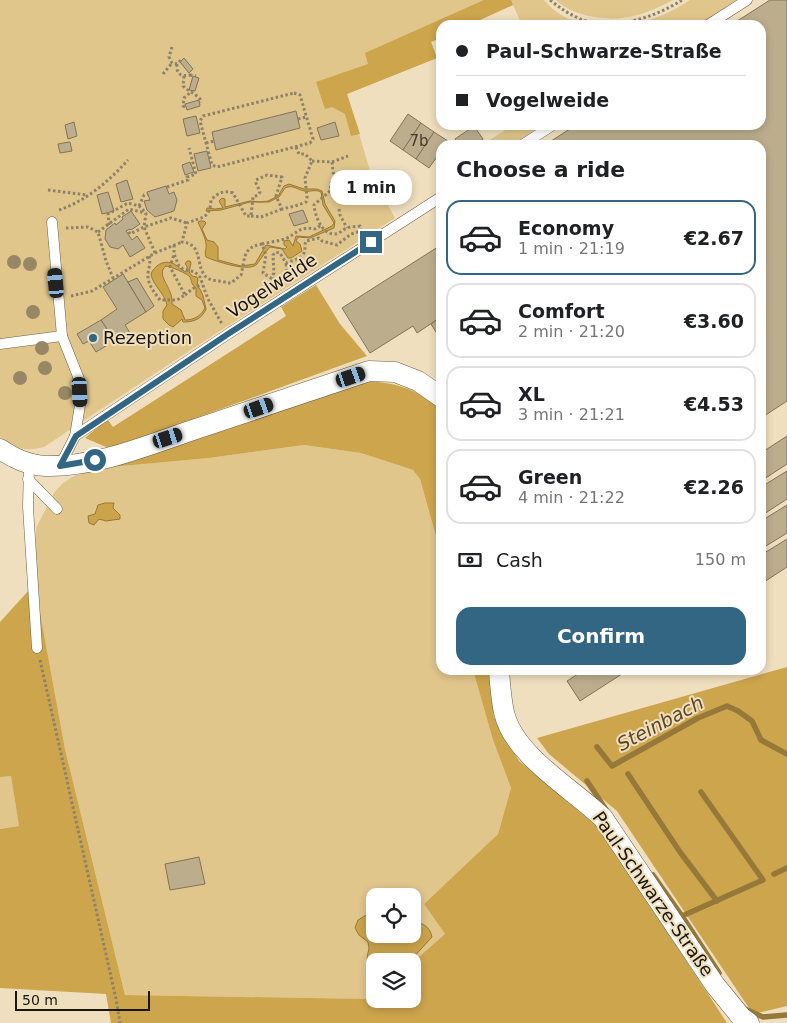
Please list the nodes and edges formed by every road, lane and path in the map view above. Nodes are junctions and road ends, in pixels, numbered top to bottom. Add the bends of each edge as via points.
1 (550, 0) edge
2 (682, 0) edge
3 (747, 0) edge
4 (582, 20) edge
5 (633, 20) edge
6 (716, 20) edge
7 (172, 47) dead end
8 (180, 60) dead end
9 (172, 63) junction
10 (177, 64) junction
11 (163, 74) dead end
12 (184, 76) junction
13 (196, 76) dead end
14 (191, 92) junction
15 (200, 103) dead end
16 (186, 107) dead end
17 (306, 117) junction
18 (298, 119) dead end
19 (545, 130) edge
20 (530, 140) edge
21 (214, 141) dead end
22 (206, 143) junction
23 (296, 147) junction
24 (189, 148) dead end
25 (348, 156) dead end
26 (128, 160) dead end
27 (312, 161) junction
28 (332, 162) junction
29 (167, 187) dead end
30 (48, 190) dead end
31 (148, 194) dead end
32 (88, 195) junction
33 (436, 201) edge
34 (139, 206) junction
35 (282, 209) junction
36 (339, 209) dead end
37 (146, 213) junction
38 (251, 216) junction
39 (51, 217) joint
40 (187, 223) junction
41 (320, 223) junction
42 (109, 225) junction
43 (144, 227) junction
44 (347, 228) junction
45 (128, 230) dead end
46 (98, 232) junction
47 (52, 234) junction
48 (182, 242) junction
49 (262, 244) junction
50 (174, 245) junction
51 (155, 253) junction
52 (174, 254) junction
53 (149, 256) junction
54 (286, 263) junction
55 (113, 278) junction
56 (271, 278) junction
57 (202, 284) junction
58 (185, 295) junction
59 (59, 299) junction
60 (228, 334) junction
61 (62, 336) junction
62 (0, 344) edge
63 (436, 394) edge
64 (76, 436) junction
65 (0, 450) edge
66 (60, 466) junction
67 (28, 472) junction
68 (57, 509) dead end
69 (37, 648) joint
70 (500, 675) edge
71 (120, 1023) edge
72 (749, 1023) edge

1 - 4 path
2 - 5 path via 650,16
3 - 6 lane
7 - 9 path via 168,57
8 - 10 path
9 - 10 path
9 - 11 path
10 - 12 path via 176,70
12 - 13 path via 190,73
12 - 14 path via 183,86
14 - 15 path via 200,99
14 - 16 path via 184,98 183,106
17 - 18 path
17 - 22 path via 300,95 294,93 203,116 200,121
17 - 23 path via 312,139 310,143
19 - 20 lane
21 - 22 path
22 - 23 path via 212,165 217,167
23 - 27 path via 299,154 305,154
24 - 29 path via 196,174
25 - 28 path
26 - 32 path via 111,179
27 - 28 path
27 - 35 path via 305,178 306,202
28 - 41 path via 334,179 330,191 314,205
30 - 32 path
31 - 34 path via 144,195
32 - 39 path
33 - 60 lane, Vogelweide
34 - 37 path
34 - 42 path via 128,203 108,214
35 - 38 path via 260,217
35 - 38 path via 276,196 282,178 267,175 256,180 260,192 253,197
36 - 44 path
37 - 42 path via 129,209
37 - 43 path
38 - 40 path via 243,214 233,193 226,191 211,200 207,216
39 - 47 lane
40 - 43 path via 171,218
40 - 48 path
41 - 44 path via 334,234
41 - 49 path via 315,229 296,231 288,238
42 - 46 path
43 - 45 path via 130,234
43 - 51 path
44 - 54 path via 360,226 362,230 345,237 337,245 319,238 306,241 301,257
46 - 47 path via 88,227 69,226
46 - 55 path
47 - 59 lane
48 - 49 path via 195,246 205,276 228,283 241,275 244,257 249,250
48 - 50 path
49 - 56 path via 266,255 263,273
50 - 51 path
50 - 52 path
51 - 53 path
52 - 57 path via 179,266 195,272
52 - 58 path via 170,267
53 - 55 path
53 - 58 path via 150,285 160,300 177,300
54 - 56 path via 284,281 280,284
54 - 56 path via 276,252
55 - 59 path via 92,291
57 - 58 path
57 - 60 path
59 - 61 lane
60 - 64 lane, Vogelweide
61 - 62 lane
61 - 64 lane via 79,379
63 - 66 street via 418,381 395,372 369,371 113,457
64 - 66 lane, Vogelweide
65 - 67 street
66 - 67 street
67 - 68 lane
67 - 69 lane
69 - 71 path
70 - 72 street, Paul-Schwarze-Straße via 504,714 512,733 532,759 603,818 715,985

